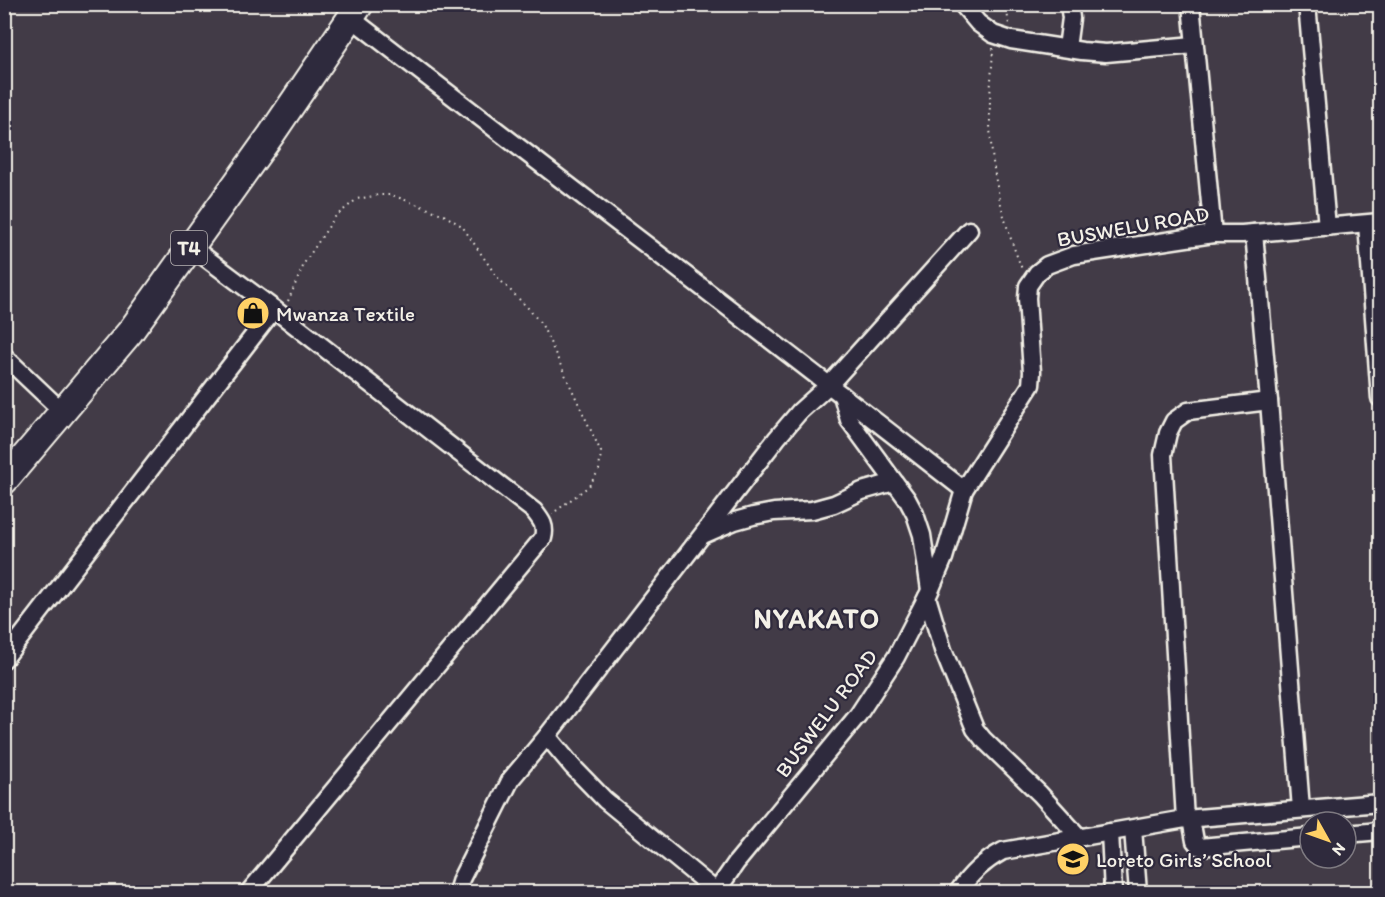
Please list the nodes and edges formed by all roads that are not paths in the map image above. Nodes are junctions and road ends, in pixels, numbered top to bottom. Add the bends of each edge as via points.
1 (962, 4) edge
2 (1069, 4) edge
3 (1191, 4) edge
4 (1307, 4) edge
5 (356, 11) edge
6 (1194, 45) junction
7 (1067, 48) junction
8 (1374, 223) edge
9 (1327, 226) junction
10 (969, 230) dead end
11 (1213, 234) junction
12 (1254, 234) junction
13 (190, 246) junction
14 (278, 312) junction
15 (4, 356) edge
16 (836, 389) junction
17 (1380, 398) edge
18 (1269, 401) junction
19 (63, 412) junction
20 (4, 481) edge
21 (894, 482) junction
22 (964, 490) junction
23 (700, 537) junction
24 (928, 594) junction
25 (4, 659) edge
26 (547, 736) junction
27 (1380, 803) edge
28 (1300, 809) junction
29 (1188, 819) junction
30 (1133, 829) junction
31 (1380, 831) edge
32 (1110, 832) junction
33 (1358, 833) edge
34 (1079, 837) junction
35 (1298, 838) edge
36 (249, 892) edge
37 (457, 892) edge
38 (716, 892) edge
39 (958, 892) edge
40 (1113, 892) edge
41 (1137, 892) edge

1 - 7 street via 993,34
2 - 7 street
3 - 6 street
4 - 9 street
5 - 13 highway, T4
5 - 16 street via 614,222
6 - 7 street via 1106,52
6 - 11 street
8 - 9 street, BUSWELU ROAD
8 - 17 street
9 - 12 street, BUSWELU ROAD
10 - 16 street
11 - 12 street, BUSWELU ROAD
11 - 22 street, BUSWELU ROAD via 1074,255 1037,273 1028,286 1031,385
12 - 18 street
13 - 14 street
13 - 19 highway, T4 via 130,332
14 - 25 street
14 - 36 street via 534,512 545,530 543,538
15 - 19 street
16 - 21 street via 849,420
16 - 22 street
16 - 23 street via 800,411
18 - 28 street
18 - 29 street via 1188,411 1171,427 1163,455
19 - 20 highway, T4
21 - 23 street via 812,510 774,512 735,521
21 - 24 street via 915,514 922,535
22 - 24 street, BUSWELU ROAD via 944,558
23 - 26 street
24 - 34 street via 943,650 975,729
24 - 38 street, BUSWELU ROAD via 896,657 858,715
26 - 37 street via 511,779
26 - 38 street via 605,800
27 - 28 street
28 - 29 street
29 - 30 street
29 - 35 street via 1200,847
30 - 32 street
30 - 41 street
31 - 33 street
32 - 34 street
32 - 40 street
34 - 39 street via 1003,851 989,858

